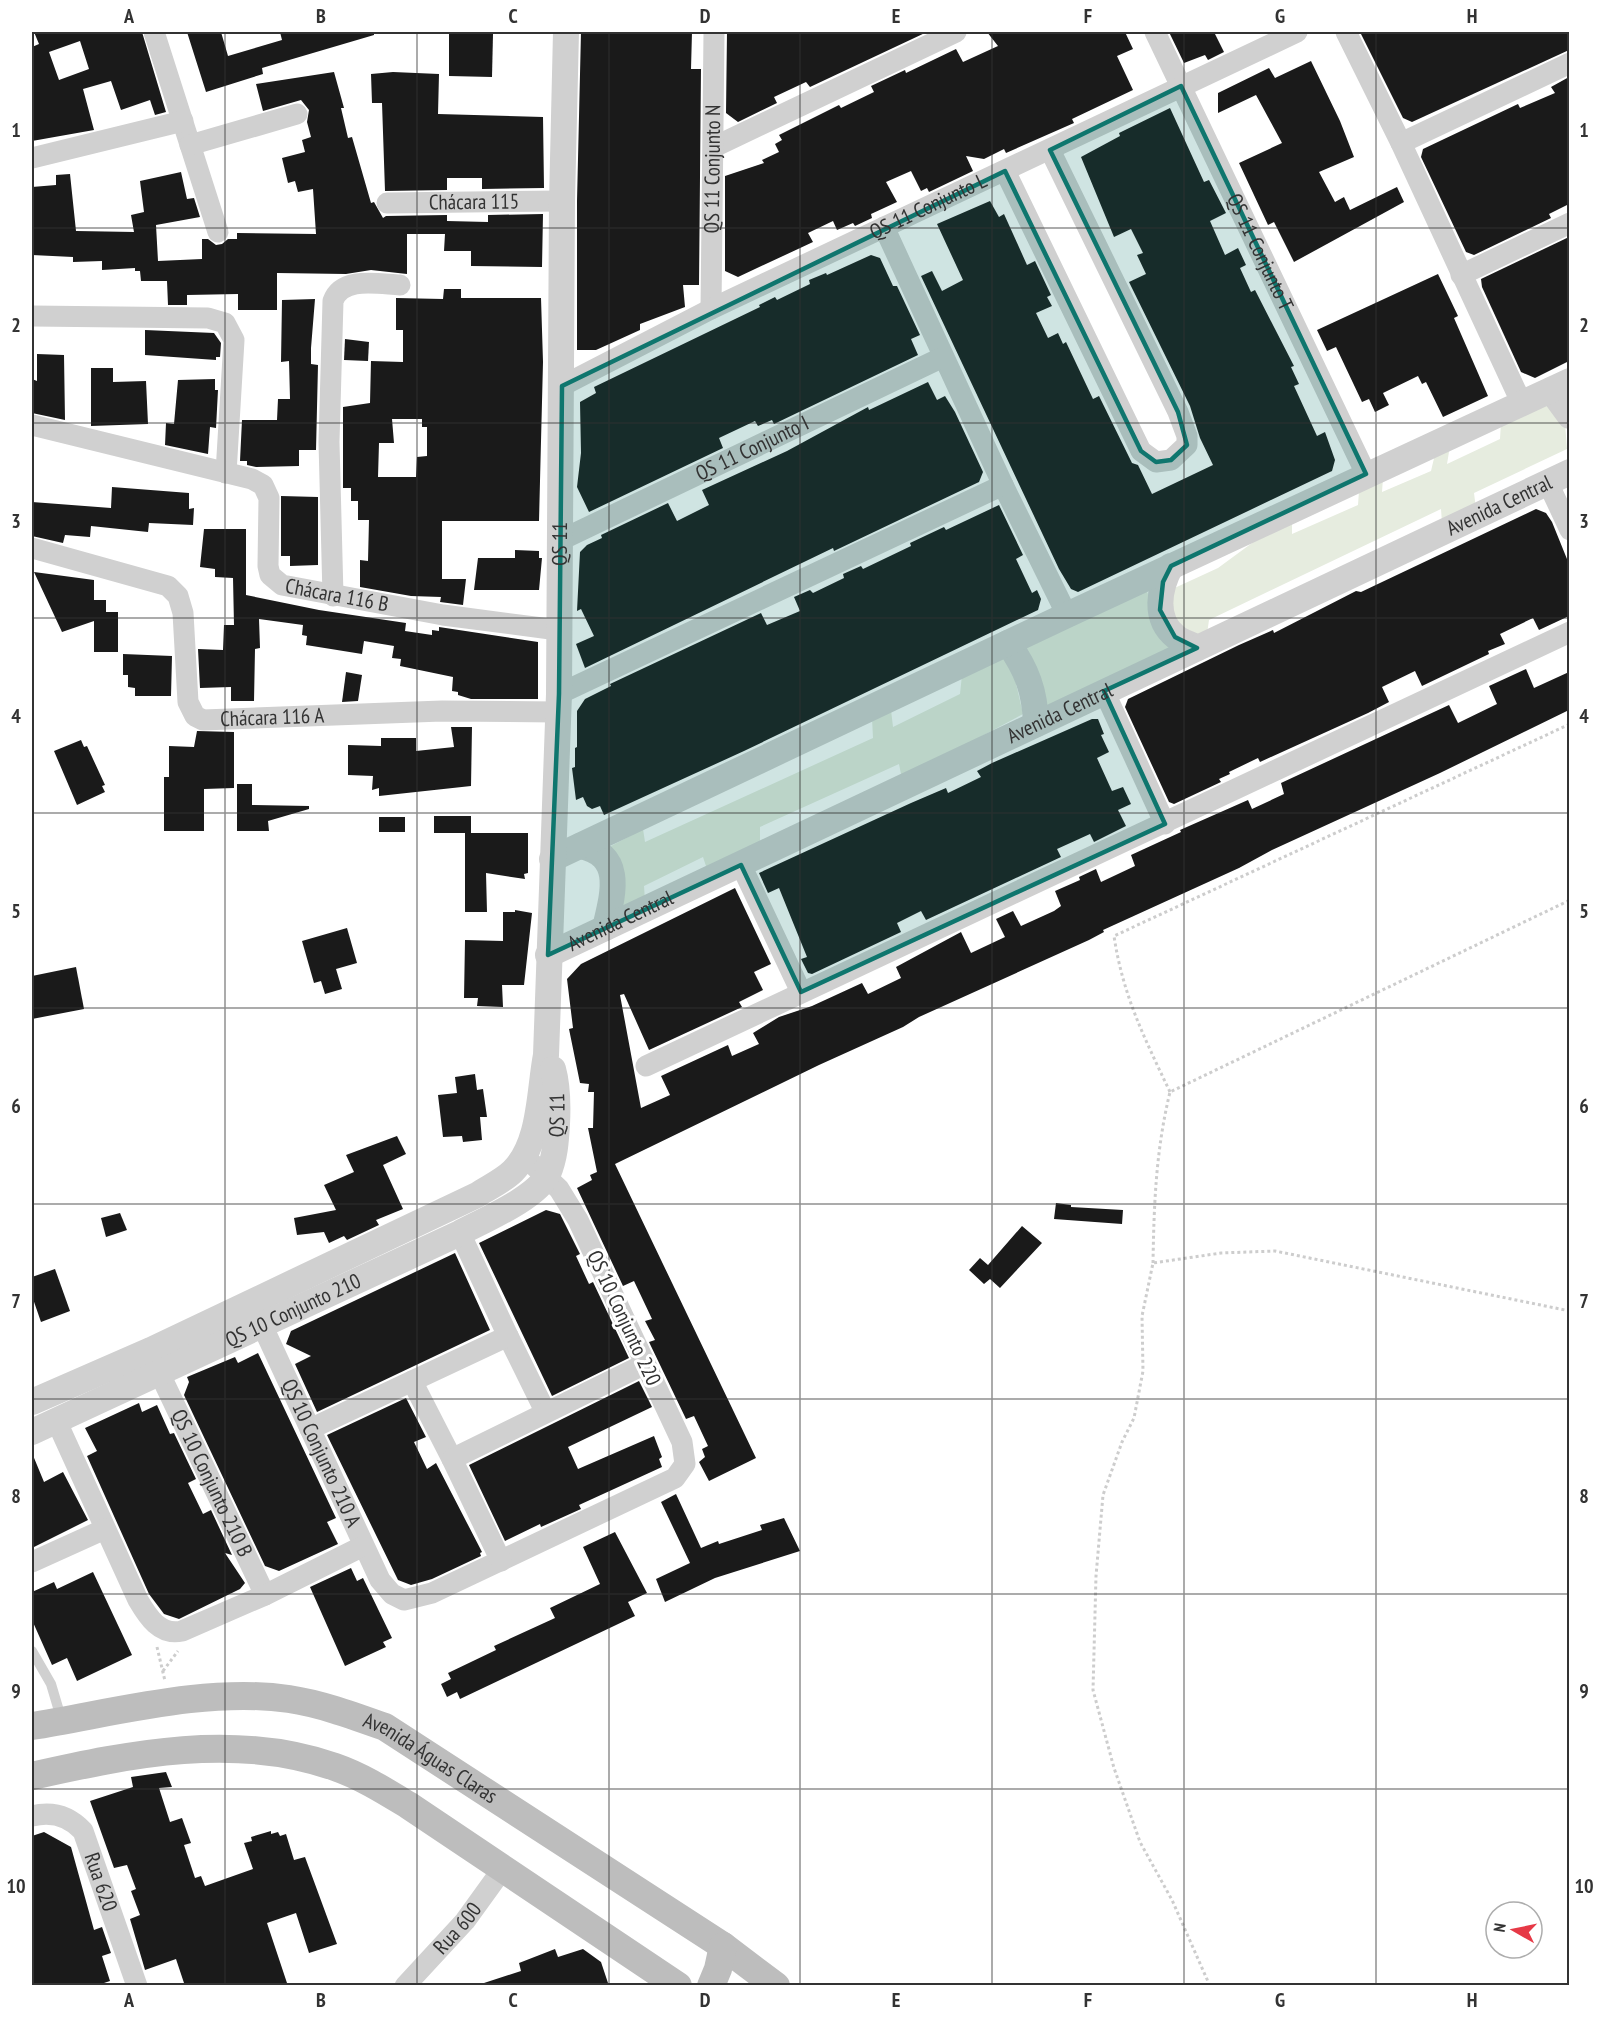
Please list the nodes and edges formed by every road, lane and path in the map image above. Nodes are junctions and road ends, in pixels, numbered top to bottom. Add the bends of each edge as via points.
1 (154, 32) edge
2 (566, 32) edge
3 (714, 32) edge
4 (956, 32) edge
5 (1155, 32) edge
6 (1297, 32) edge
7 (1346, 32) edge
8 (1569, 63) edge
9 (1181, 86) junction
10 (297, 114) dead end
11 (183, 121) junction
12 (1401, 143) junction
13 (190, 144) junction
14 (714, 147) junction
15 (1050, 150) junction
16 (32, 158) edge
17 (1005, 171) junction
18 (562, 201) junction
19 (387, 203) dead end
20 (1569, 223) edge
21 (884, 227) junction
22 (218, 232) dead end
23 (1461, 275) junction
24 (400, 285) dead end
25 (711, 309) junction
26 (32, 316) edge
27 (943, 357) junction
28 (562, 386) junction
29 (1560, 386) edge
30 (1522, 404) junction
31 (1569, 416) edge
32 (32, 425) edge
33 (226, 473) junction
34 (1366, 474) junction
35 (1564, 474) edge
36 (1003, 485) junction
37 (1569, 530) edge
38 (561, 540) junction
39 (32, 548) edge
40 (1171, 566) junction
41 (333, 596) junction
42 (1067, 615) junction
43 (558, 630) junction
44 (1569, 632) edge
45 (1008, 643) junction
46 (1197, 648) junction
47 (1104, 691) junction
48 (558, 703) junction
49 (1036, 724) junction
50 (1569, 724) edge
51 (1165, 824) junction
52 (579, 846) junction
53 (552, 859) junction
54 (741, 865) junction
55 (1569, 900) edge
56 (605, 928) junction
57 (548, 955) junction
58 (801, 992) junction
59 (546, 1055) junction
60 (646, 1066) dead end
61 (1170, 1092) junction
62 (524, 1156) junction
63 (547, 1177) junction
64 (459, 1233) junction
65 (1154, 1263) junction
66 (1569, 1311) edge
67 (262, 1325) junction
68 (508, 1336) junction
69 (645, 1364) junction
70 (159, 1372) junction
71 (412, 1381) junction
72 (32, 1402) edge
73 (545, 1411) junction
74 (56, 1420) junction
75 (310, 1429) junction
76 (32, 1432) edge
77 (452, 1459) junction
78 (105, 1529) junction
79 (363, 1546) junction
80 (501, 1561) junction
81 (32, 1562) edge
82 (380, 1580) joint
83 (265, 1595) junction
84 (159, 1626) junction
85 (32, 1651) edge
86 (171, 1703) junction
87 (62, 1721) junction
88 (32, 1726) edge
89 (32, 1776) edge
90 (32, 1816) edge
91 (504, 1867) junction
92 (723, 1946) junction
93 (406, 1985) edge
94 (137, 1986) edge
95 (678, 1986) edge
96 (711, 1986) edge
97 (776, 1986) edge
98 (1210, 1986) edge

1 - 11 street
2 - 18 street, QS 11
3 - 14 street, QS 11 Conjunto N
4 - 14 street
5 - 9 street, QS 11 Conjunto T
6 - 9 street, QS 11 Conjunto L
7 - 12 street
8 - 12 street
9 - 15 street, QS 11 Conjunto L
9 - 34 street, QS 11 Conjunto T
10 - 13 street
11 - 13 street
11 - 16 street
12 - 23 street
13 - 22 street
14 - 25 street, QS 11 Conjunto N
15 - 17 street, QS 11 Conjunto L
15 - 17 street via 1178,412 1187,445 1172,460 1156,462 1141,450
17 - 21 street, QS 11 Conjunto L
18 - 19 street, Chácara 115
18 - 28 street, QS 11
20 - 23 street
21 - 25 street, QS 11 Conjunto L
21 - 27 street
23 - 30 street
24 - 41 street via 347,285 336,293 333,301 329,442
25 - 28 street, QS 11 Conjunto L
26 - 33 street via 208,318 225,323 234,340
27 - 36 street
27 - 38 street, QS 11 Conjunto I
28 - 38 street, QS 11
29 - 30 street
29 - 31 street
30 - 34 street
32 - 33 street, Chácara 116 B
33 - 41 street, Chácara 116 B via 252,479 267,491 270,575 282,585
34 - 40 street
35 - 37 street
35 - 46 street, Avenida Central
36 - 42 street
36 - 48 street
38 - 43 street, QS 11
39 - 48 street, Chácara 116 A via 158,582 174,591 183,613 188,702 195,716 203,720
40 - 42 street
40 - 46 street via 1160,593 1160,610 1175,637
41 - 43 street, Chácara 116 B
42 - 45 street
43 - 48 street, QS 11
44 - 51 street
45 - 49 street via 1030,680
45 - 52 street
46 - 47 street, Avenida Central
47 - 49 street, Avenida Central
47 - 51 street
48 - 53 street, QS 11
49 - 54 street, Avenida Central
50 - 61 path via 1114,936 1120,975 1133,1015
51 - 58 street
52 - 53 street
52 - 56 street via 597,852 612,870 612,898
53 - 57 street, QS 11
54 - 56 street, Avenida Central
54 - 58 street
55 - 61 path
56 - 57 street, Avenida Central
57 - 59 street, QS 11
58 - 60 street
59 - 62 street, QS 11 via 539,1105
59 - 63 street, QS 11 via 556,1080 558,1103 556,1147
61 - 65 path via 1155,1175
62 - 63 street, QS 10 Conjunto 220
62 - 72 street, QS 10 Conjunto 210 via 513,1171 468,1200
63 - 64 street, QS 10 Conjunto 210 via 522,1198
63 - 69 street, QS 10 Conjunto 220 via 572,1208
64 - 67 street, QS 10 Conjunto 210
64 - 68 street
65 - 66 path via 1221,1253 1275,1251
65 - 98 path via 1142,1317 1143,1371 1134,1418 1103,1495 1093,1690 1140,1842 1172,1900
67 - 70 street, QS 10 Conjunto 210
67 - 75 street, QS 10 Conjunto 210 A
68 - 71 street
68 - 73 street
69 - 73 street
69 - 80 street, QS 10 Conjunto 220 via 685,1454 681,1471 675,1478
70 - 74 street, QS 10 Conjunto 210
70 - 83 street, QS 10 Conjunto 210 B
71 - 75 street
71 - 77 street
73 - 77 street
74 - 76 street, QS 10 Conjunto 210
74 - 78 street
75 - 79 street, QS 10 Conjunto 210 A
77 - 80 street
78 - 81 street
78 - 84 street via 138,1600
79 - 82 street, QS 10 Conjunto 210 A
79 - 83 street
80 - 82 street, QS 10 Conjunto 220 via 416,1599 404,1600 392,1594
83 - 84 street via 182,1631 173,1633
84 - 86 path via 157,1644
85 - 87 lane via 51,1684
86 - 87 main road, Avenida Águas Claras
86 - 92 main road, Avenida Águas Claras via 231,1696 290,1700 386,1727
87 - 88 main road, Avenida Águas Claras
89 - 91 main road via 146,1752 199,1749 291,1756 367,1781
90 - 94 street, Rua 620 via 59,1815 83,1831
91 - 93 street, Rua 600 via 465,1921
91 - 95 main road
92 - 96 main road
92 - 97 main road, Avenida Águas Claras

